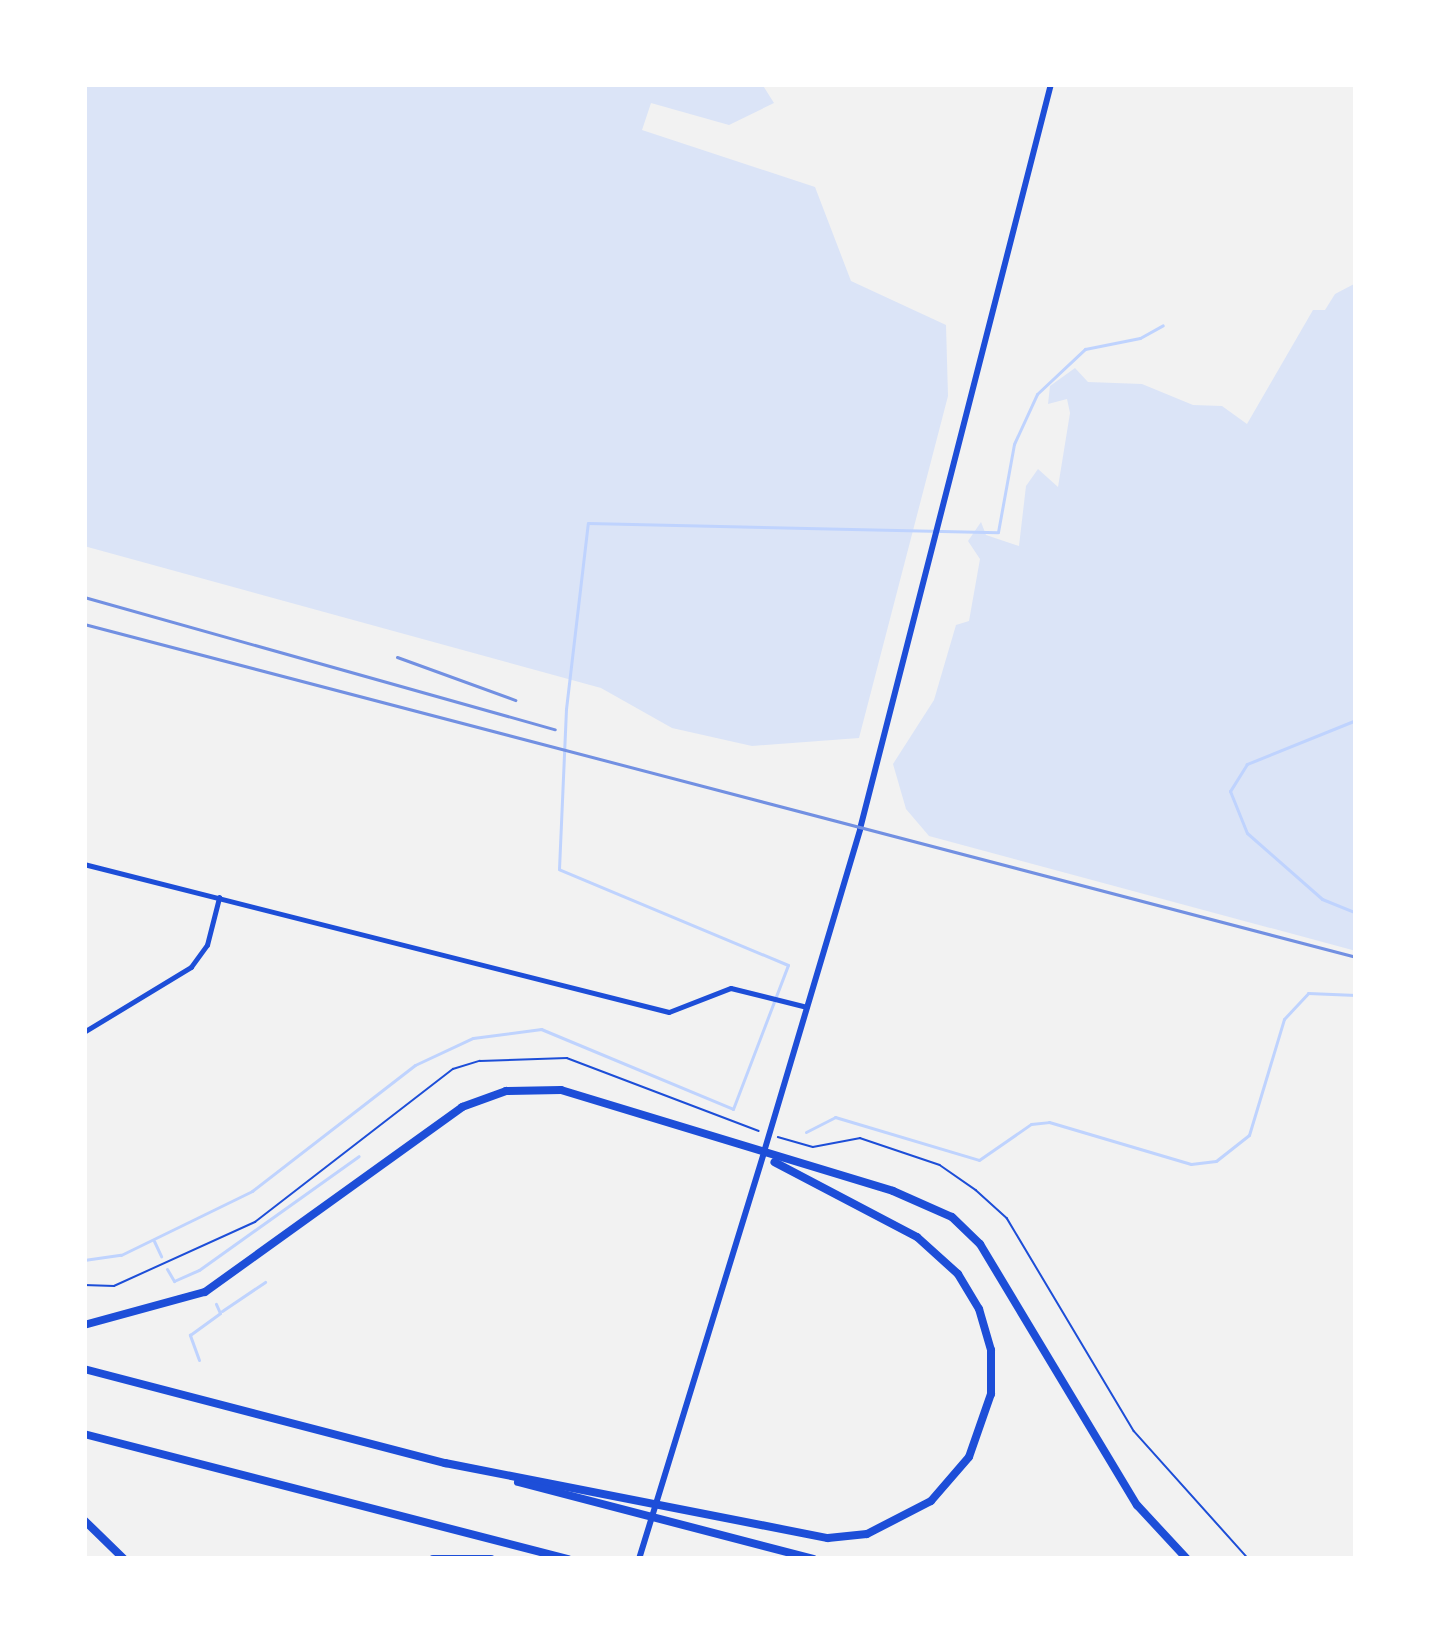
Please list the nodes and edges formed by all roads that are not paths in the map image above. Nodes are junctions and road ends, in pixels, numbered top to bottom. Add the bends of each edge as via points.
1 (1051, 84) edge
2 (84, 864) edge
3 (219, 898) junction
4 (808, 1007) junction
5 (84, 1032) edge
6 (763, 1155) junction
7 (84, 1325) edge
8 (84, 1369) edge
9 (84, 1434) edge
10 (445, 1463) junction
11 (84, 1520) edge
12 (124, 1559) edge
13 (434, 1559) edge
14 (491, 1559) edge
15 (568, 1559) edge
16 (639, 1559) edge
17 (813, 1559) edge
18 (1187, 1559) edge

1 - 4 street
2 - 3 street
3 - 4 street via 669,1012 731,988
3 - 5 street via 199,959
4 - 6 street
6 - 7 highway via 591,1096 506,1090 436,1123 206,1292
6 - 10 highway via 917,1237 958,1274 979,1309 991,1350 991,1394 968,1457 932,1501 882,1528 828,1538
6 - 16 street
6 - 18 highway via 914,1198 965,1229 1137,1505
8 - 10 highway
9 - 15 highway
10 - 17 highway
11 - 12 highway
13 - 14 highway

